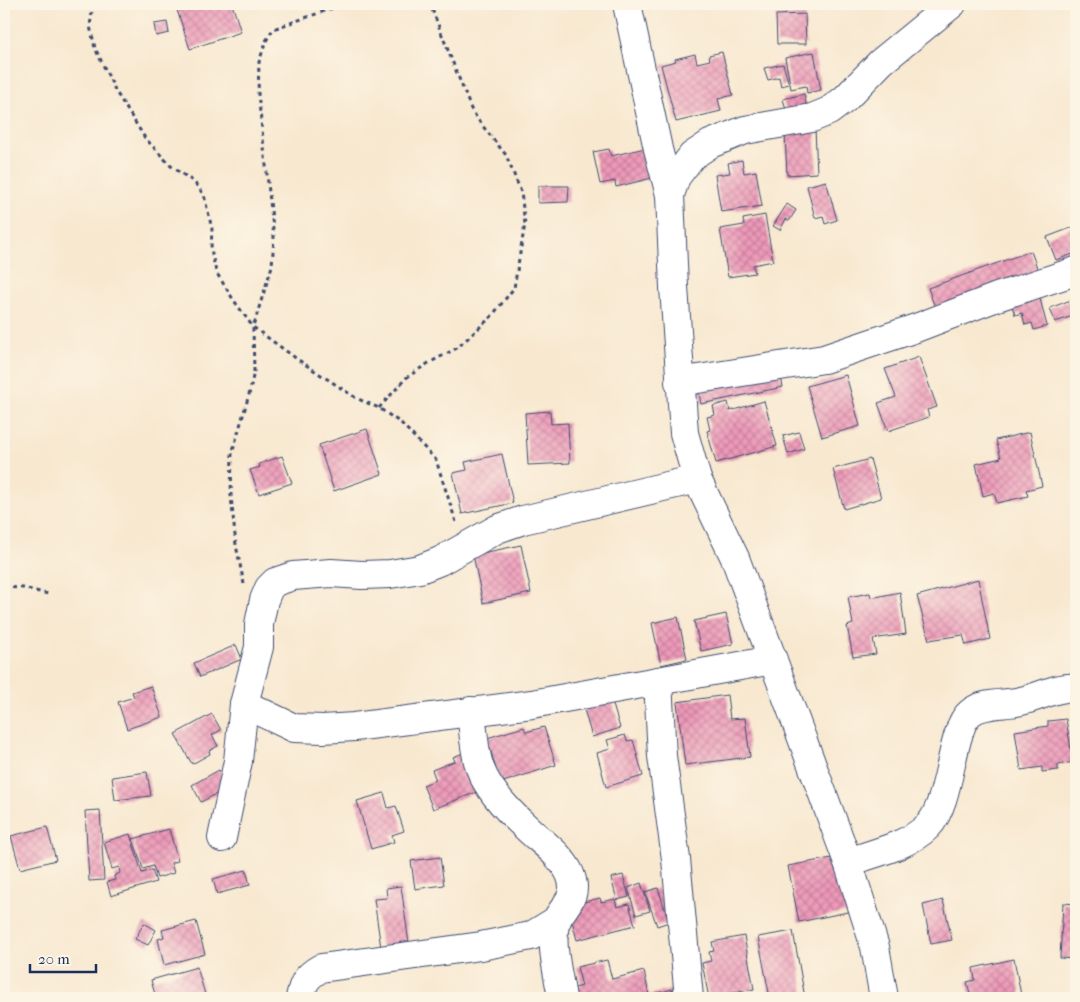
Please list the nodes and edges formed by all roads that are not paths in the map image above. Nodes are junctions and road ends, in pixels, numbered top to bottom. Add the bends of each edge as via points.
1 (627, 4) edge
2 (952, 4) edge
3 (670, 195) junction
4 (1076, 271) edge
5 (679, 382) junction
6 (697, 479) junction
7 (772, 660) junction
8 (658, 682) junction
9 (1076, 688) edge
10 (244, 704) junction
11 (471, 711) junction
12 (222, 838) dead end
13 (848, 862) junction
14 (557, 920) junction
15 (300, 998) edge
16 (562, 998) edge
17 (689, 998) edge
18 (884, 998) edge

1 - 3 street
2 - 3 street via 881,62 829,111 812,118 745,130 710,144 692,156 676,177
3 - 5 street
4 - 5 street via 824,359
5 - 6 street via 684,433
6 - 7 street via 735,558
6 - 10 street via 523,520 497,529 420,569 390,574 293,576 275,582 264,600 259,647
7 - 8 street
7 - 13 street
8 - 11 street
8 - 17 street via 662,756
9 - 13 street via 1057,689 970,713 956,741 942,801 929,825 918,835
10 - 11 street via 294,728 354,727
10 - 12 street via 238,761
11 - 14 street via 479,767 486,780 520,822 563,862 570,876 573,890 568,905
13 - 18 street via 875,947
14 - 15 street via 531,936 321,968 309,975
14 - 16 street via 554,952

